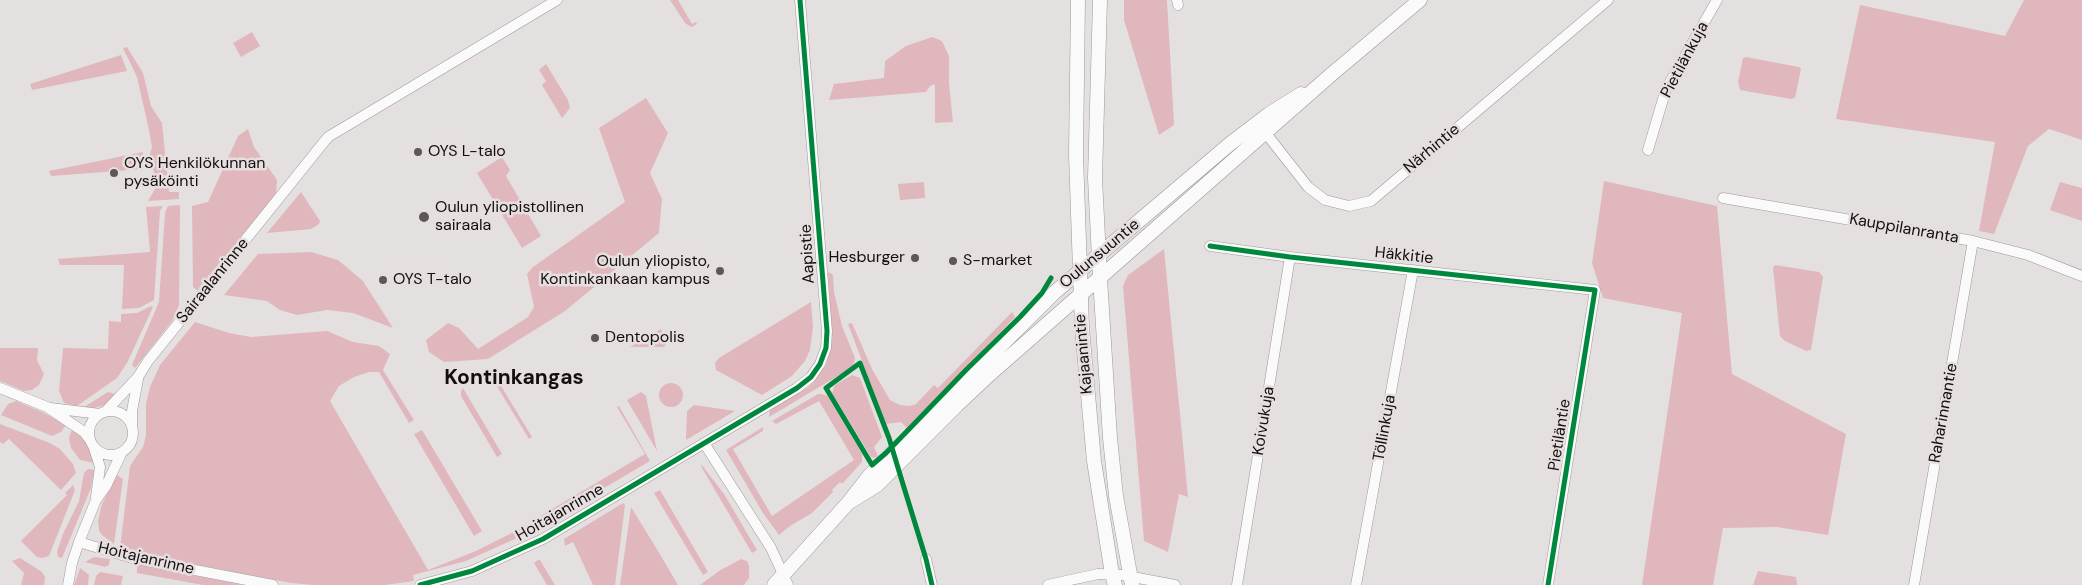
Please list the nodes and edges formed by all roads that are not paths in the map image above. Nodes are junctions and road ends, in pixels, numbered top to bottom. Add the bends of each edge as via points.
1 (557, 0) edge
2 (800, 0) edge
3 (1078, 0) edge
4 (1100, 0) edge
5 (1420, 0) edge
6 (1608, 0) edge
7 (1717, 0) edge
8 (1333, 73) junction
9 (1257, 122) junction
10 (1266, 134) junction
11 (1648, 150) dead end
12 (1723, 198) dead end
13 (1973, 241) junction
14 (1210, 246) dead end
15 (1099, 254) junction
16 (1290, 257) junction
17 (1413, 270) junction
18 (1079, 272) junction
19 (2082, 276) edge
20 (1100, 278) junction
21 (1595, 290) joint
22 (1080, 296) junction
23 (138, 377) junction
24 (0, 388) edge
25 (47, 408) junction
26 (103, 412) junction
27 (132, 424) junction
28 (704, 443) junction
29 (92, 444) junction
30 (122, 452) junction
31 (96, 500) junction
32 (848, 503) junction
33 (79, 542) junction
34 (926, 559) dead end
35 (1122, 579) edge
36 (782, 582) edge
37 (68, 585) edge
38 (274, 585) edge
39 (420, 585) edge
40 (932, 585) edge
41 (1048, 585) edge
42 (1175, 585) edge
43 (1237, 585) edge
44 (1356, 585) edge
45 (1548, 585) edge
46 (1914, 585) edge

1 - 23 street, Sairaalanrinne via 328,137
2 - 28 street, Aapistie via 826,348 811,377 797,388
3 - 18 main road, Kajaanintie via 1076,155
4 - 15 main road, Kajaanintie via 1095,178
5 - 8 main road, Oulunsuuntie
6 - 10 street, Närhintie via 1371,201 1349,206 1325,200 1308,187
7 - 11 street, Pietilänkuja via 1666,89
8 - 9 main road, Oulunsuuntie
8 - 10 main road, Oulunsuuntie
9 - 10 street, Närhintie
9 - 15 main road, Oulunsuuntie
10 - 20 main road, Oulunsuuntie
12 - 13 street, Kauppilanranta
13 - 19 street, Kauppilanranta via 2028,255
13 - 46 street, Raharinnantie
14 - 16 street, Häkkitie
15 - 18 main road, Oulunsuuntie
15 - 20 main road, Kajaanintie
16 - 17 street, Häkkitie
16 - 43 street, Koivukuja
17 - 21 street, Häkkitie
17 - 44 street, Töllinkuja
18 - 22 main road, Kajaanintie
18 - 32 main road, Oulunsuuntie via 1040,306 869,476
20 - 22 main road, Oulunsuuntie
20 - 35 main road, Kajaanintie
21 - 45 street, Pietiläntie
22 - 32 main road, Oulunsuuntie via 957,405 877,485
22 - 35 main road, Kajaanintie via 1094,461
23 - 26 street, Sairaalanrinne
23 - 27 street, Sairaalanrinne
24 - 25 street
25 - 26 street
25 - 29 street via 84,432
26 - 27 street via 118,412
26 - 29 street via 92,422
27 - 30 street via 131,443
28 - 36 street via 771,548
28 - 39 street, Hoitajanrinne via 532,544 472,571
29 - 30 street via 98,451 110,455
29 - 31 street via 100,467
30 - 31 street
31 - 33 street
32 - 36 main road, Oulunsuuntie
33 - 37 street
33 - 38 street, Hoitajanrinne via 132,558
34 - 40 street
35 - 41 street via 1098,574
35 - 42 street

